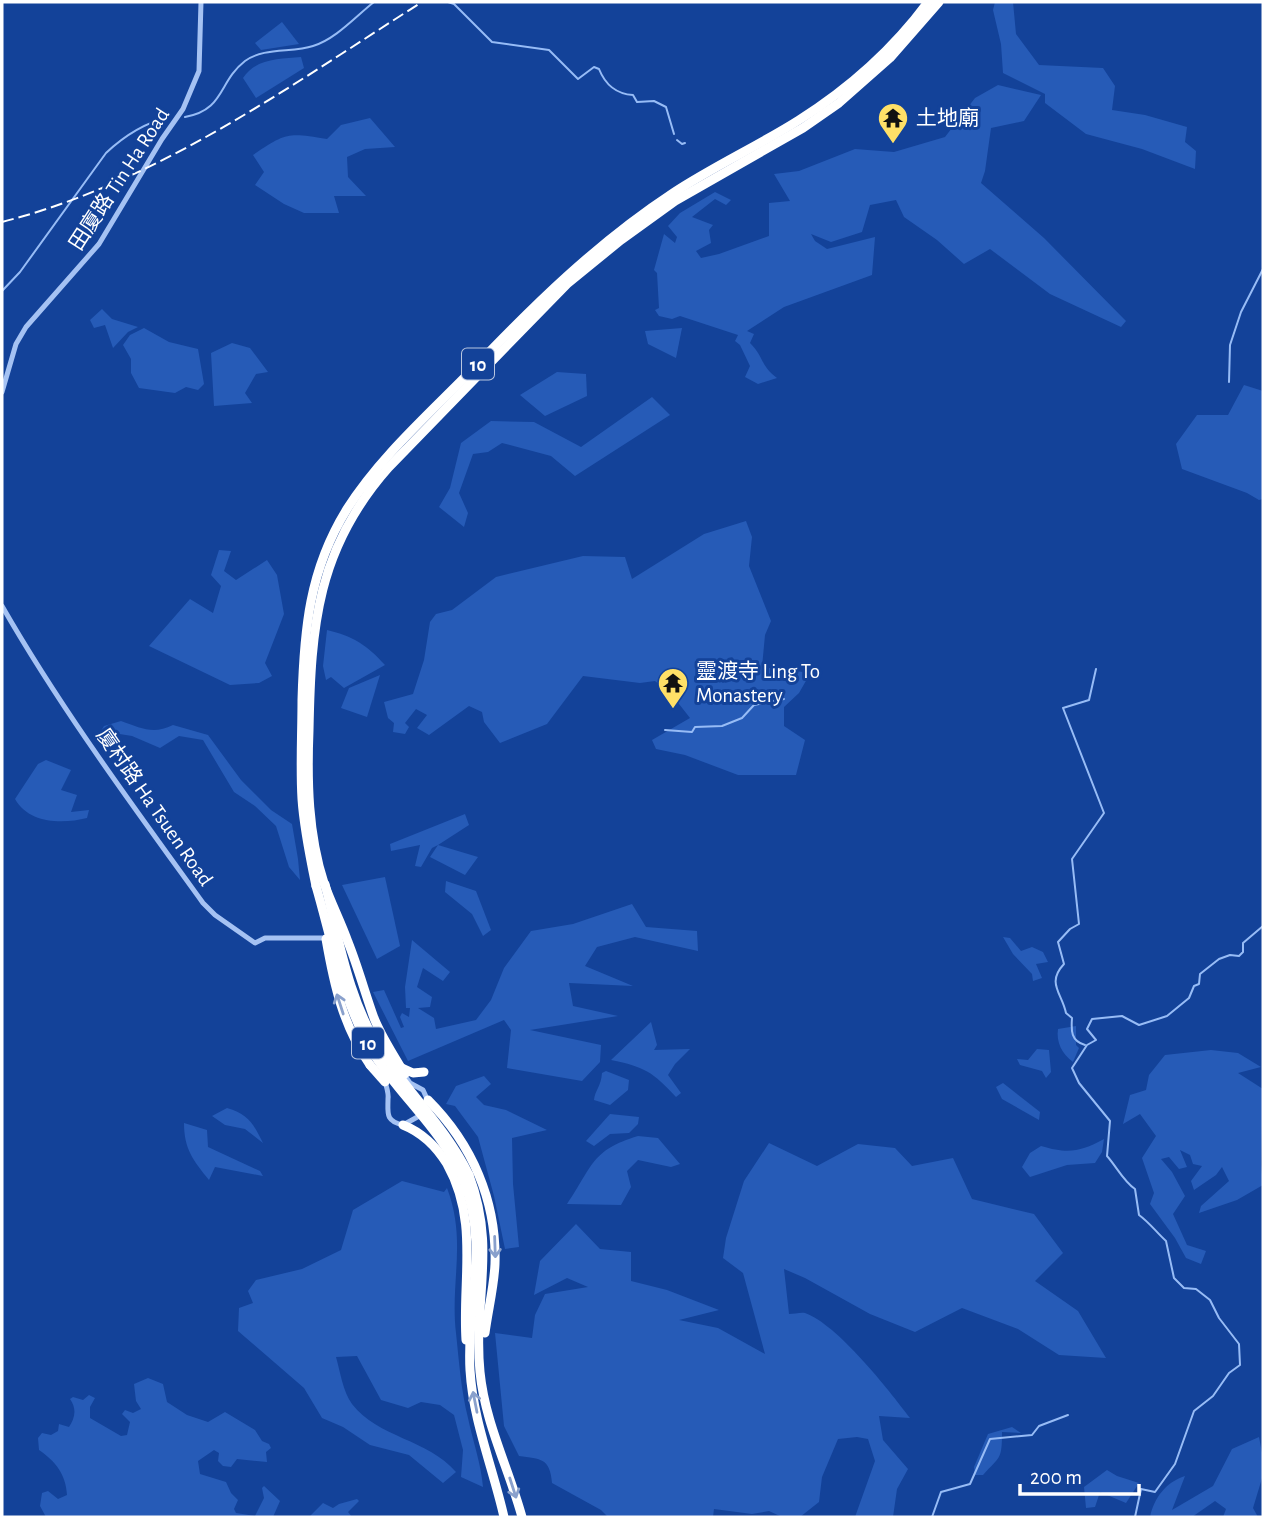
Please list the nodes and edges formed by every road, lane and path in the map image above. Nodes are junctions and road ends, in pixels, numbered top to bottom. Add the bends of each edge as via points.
1 (201, 2) edge
2 (928, 2) edge
3 (939, 2) edge
4 (2, 392) edge
5 (2, 606) edge
6 (321, 885) junction
7 (380, 1054) junction
8 (424, 1072) dead end
9 (405, 1075) junction
10 (385, 1082) junction
11 (388, 1098) junction
12 (428, 1100) junction
13 (403, 1125) junction
14 (473, 1366) junction
15 (504, 1517) edge
16 (522, 1517) edge

1 - 4 street, 田廈路 Tin Ha Road via 199,71 183,109 99,244 26,327
2 - 6 highway, 10 via 884,52 833,97 673,193 590,254 513,327 354,499 322,560 305,633 302,790 306,836
3 - 6 highway, 10 via 890,58 839,103 675,201 567,284 372,488 342,536 315,616 307,779
5 - 7 street, 廈村路 Ha Tsuen Road via 67,710 202,903 255,943 265,938 335,939 353,1003
6 - 9 highway, bridge via 374,1018
10 -> 6 highway, bridge via 355,1040 338,1001
6 - 14 highway, 10, bridge via 361,1030 466,1177 480,1209 484,1239
7 - 9 street
7 - 10 street
8 - 9 highway
9 - 11 street
9 - 12 street
10 - 11 street
11 - 13 street via 388,1115
12 - 13 street via 422,1115
12 -> 14 highway via 468,1150 492,1217 494,1274
13 - 14 highway via 438,1150 462,1203 468,1240 466,1329
15 -> 14 highway, 10 via 476,1410
14 -> 16 highway, 10

